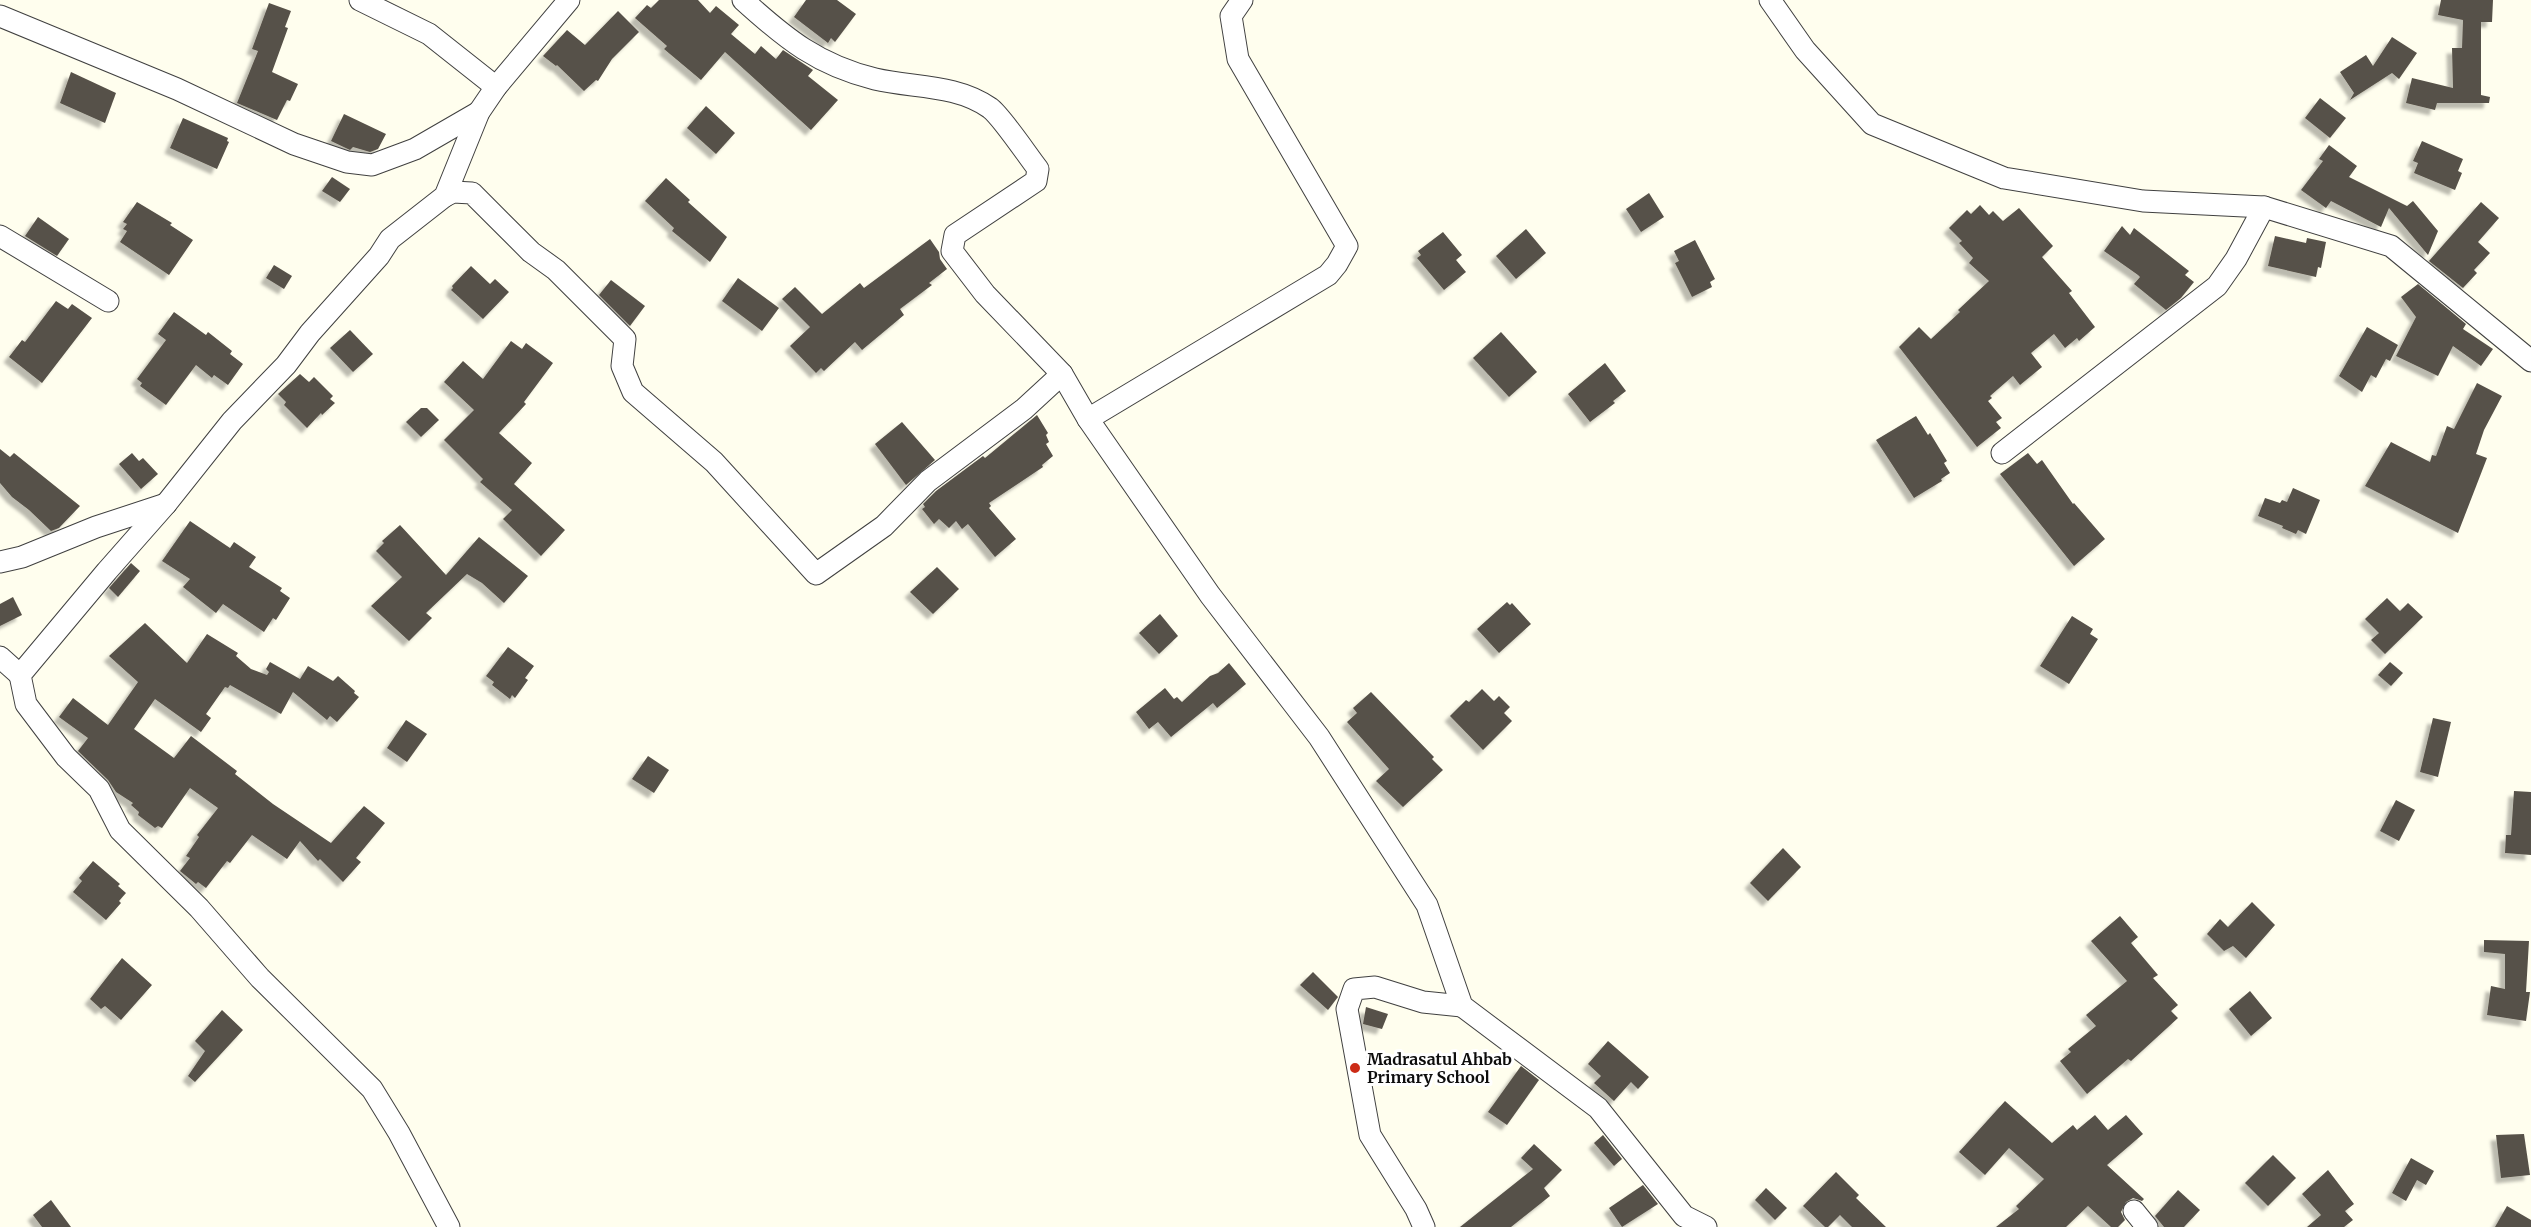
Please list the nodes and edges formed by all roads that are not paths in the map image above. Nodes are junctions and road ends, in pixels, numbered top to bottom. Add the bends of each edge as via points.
1 (360, 0) edge
2 (569, 0) edge
3 (743, 0) edge
4 (1242, 0) edge
5 (1770, 0) edge
6 (0, 16) edge
7 (496, 87) junction
8 (479, 112) junction
9 (445, 196) junction
10 (2264, 207) junction
11 (0, 236) edge
12 (108, 301) dead end
13 (2531, 361) edge
14 (1062, 374) junction
15 (1088, 419) junction
16 (2002, 453) dead end
17 (166, 504) junction
18 (0, 562) edge
19 (0, 657) edge
20 (20, 675) junction
21 (1462, 1006) junction
22 (449, 1227) edge
23 (1424, 1227) edge
24 (1706, 1227) edge

1 - 7 street via 429,34
2 - 7 street
3 - 14 street via 778,32 816,58 875,79 961,93 991,109 1038,169 1036,181 955,235 952,251 985,294
4 - 15 street via 1231,16 1239,59 1347,246 1328,275
5 - 10 street via 1805,50 1872,124 2004,178 2143,201
6 - 8 street via 177,89 294,144 347,162 372,165 415,149
7 - 8 street
8 - 9 street
9 - 14 street via 453,192 472,193 611,323 625,339 622,366 633,392 714,462 816,573 884,526 928,480 1024,409
9 - 17 street via 390,239 286,365 225,429
10 - 13 street via 2391,246
10 - 16 street via 2217,286
11 - 12 street
14 - 15 street
15 - 21 street via 1210,595 1319,736 1427,905
17 - 18 street
17 - 20 street
19 - 20 street
20 - 22 street via 26,704 66,757 99,789 120,830 372,1089
21 - 23 street via 1423,1002 1376,987 1354,989 1347,1009 1370,1135
21 - 24 street via 1598,1108 1684,1216

